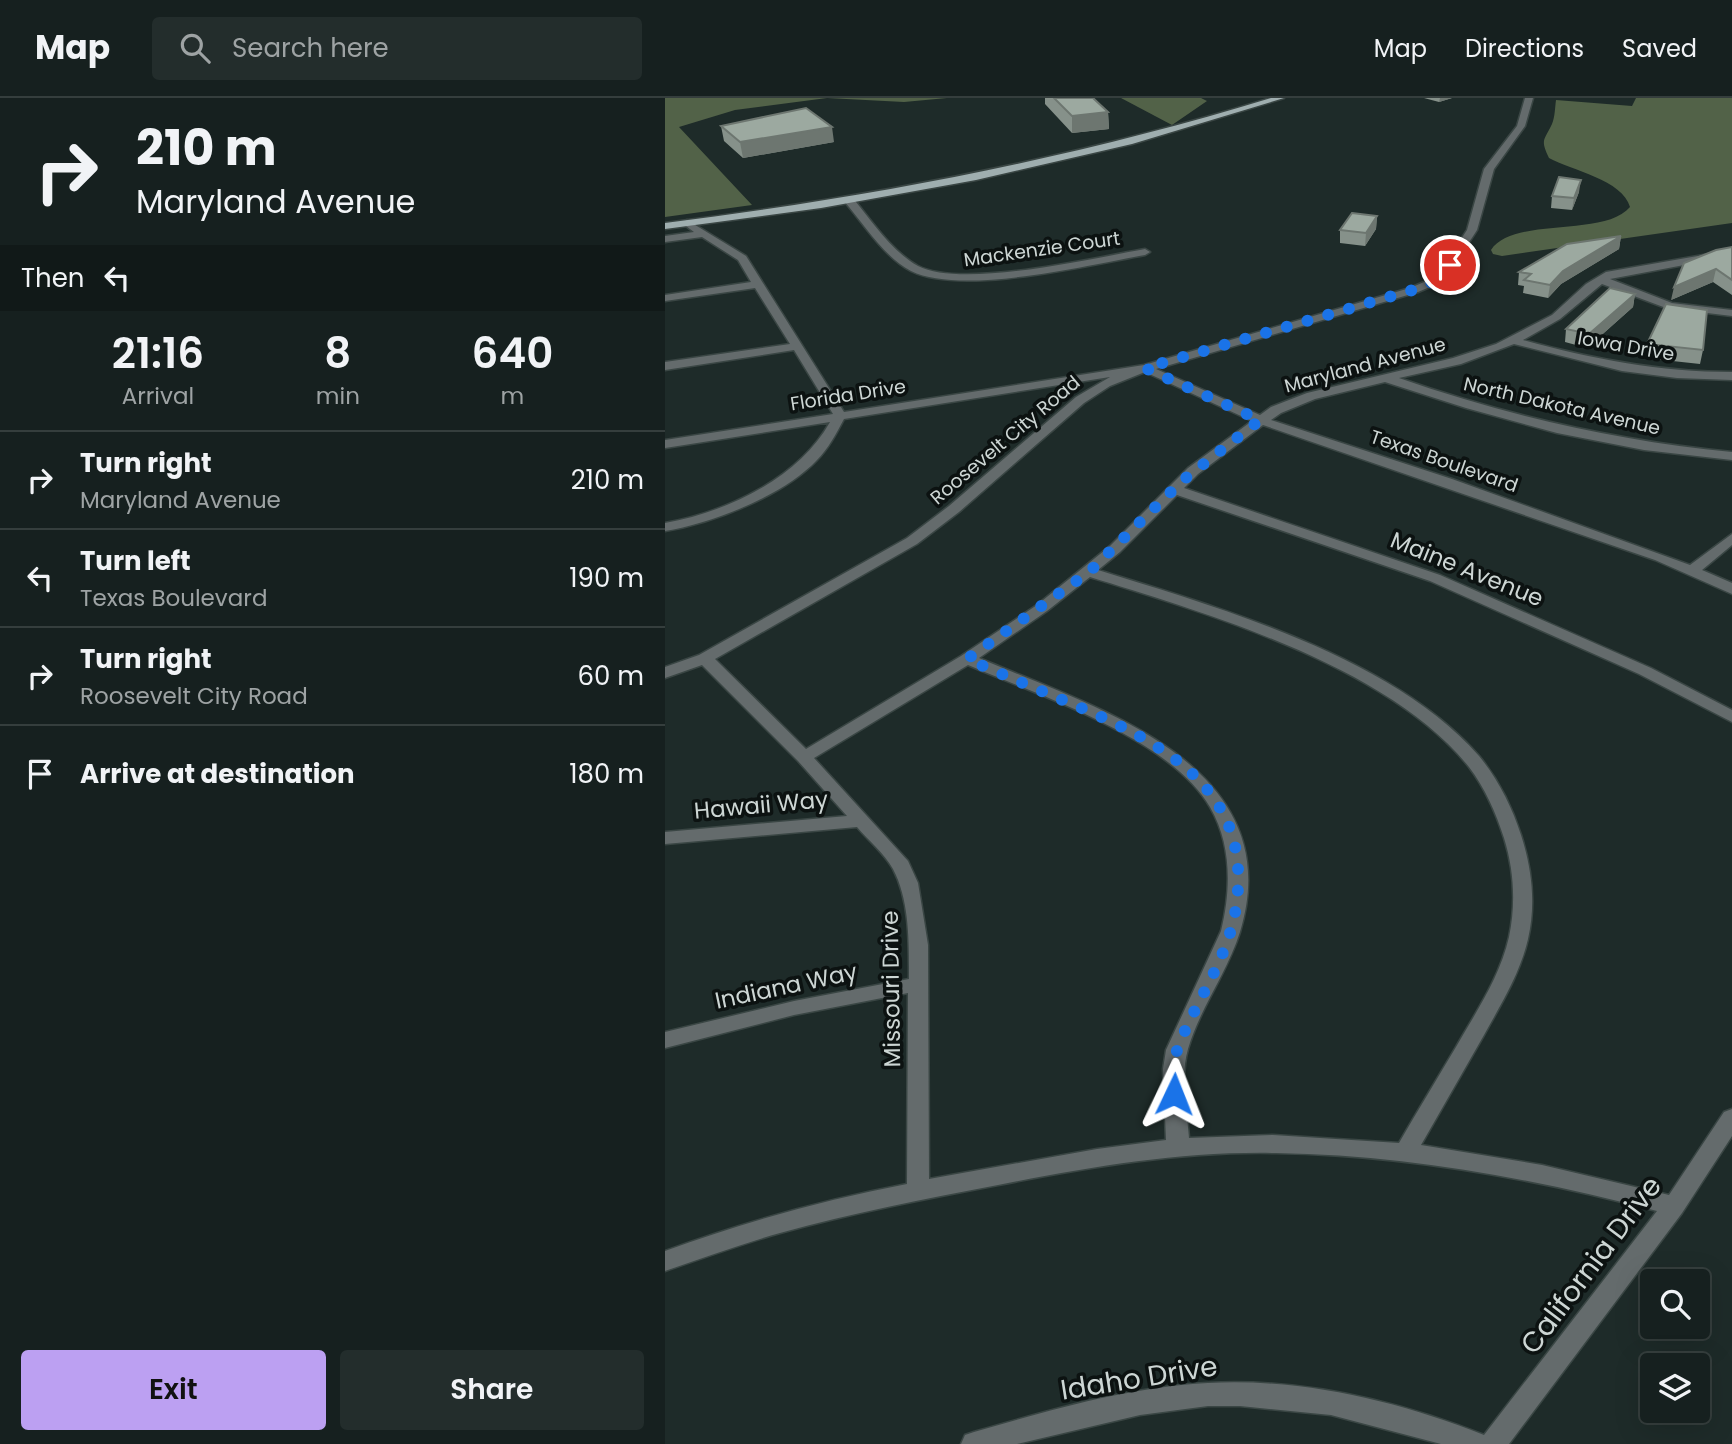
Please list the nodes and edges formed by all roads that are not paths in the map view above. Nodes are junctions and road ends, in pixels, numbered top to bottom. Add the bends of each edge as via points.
1 (1280, 98) edge
2 (1529, 98) edge
3 (848, 199) junction
4 (687, 223) junction
5 (665, 226) edge
6 (703, 234) junction
7 (665, 239) edge
8 (1145, 252) dead end
9 (1732, 253) edge
10 (1600, 279) junction
11 (760, 284) junction
12 (665, 298) edge
13 (1732, 313) edge
14 (1515, 341) junction
15 (799, 346) junction
16 (665, 366) edge
17 (1145, 368) junction
18 (1732, 376) edge
19 (1386, 378) junction
20 (1037, 385) junction
21 (1091, 392) junction
22 (840, 415) junction
23 (1260, 420) junction
24 (665, 444) edge
25 (1732, 456) edge
26 (1173, 489) junction
27 (665, 527) edge
28 (1732, 538) edge
29 (1692, 571) junction
30 (1089, 572) junction
31 (1732, 589) edge
32 (705, 657) junction
33 (967, 659) junction
34 (665, 673) edge
35 (1732, 718) edge
36 (804, 757) junction
37 (862, 821) junction
38 (665, 838) edge
39 (918, 984) junction
40 (665, 1040) edge
41 (1732, 1118) edge
42 (1178, 1148) junction
43 (1406, 1151) junction
44 (918, 1190) junction
45 (1674, 1206) junction
46 (665, 1261) edge
47 (974, 1444) edge
48 (1477, 1444) edge
49 (1493, 1444) edge

1 - 3 main road via 1088,154
2 - 17 street, Roosevelt City Road via 1521,126 1491,165 1472,230 1440,279
3 - 4 main road
3 - 8 street, Mackenzie Court via 909,265 934,275 973,277
4 - 5 main road
4 - 6 street
6 - 7 street
6 - 11 street via 742,258
9 - 10 street, Maryland Avenue via 1630,269
10 - 13 street via 1670,306
10 - 14 street, Maryland Avenue via 1567,309
11 - 12 street
11 - 15 street
14 - 18 street, Iowa Drive via 1641,371
14 - 19 street, Maryland Avenue
15 - 16 street
15 - 22 street
17 - 20 street, Florida Drive
17 - 21 street, Roosevelt City Road
17 - 23 street, Texas Boulevard
19 - 23 street, Maryland Avenue via 1295,401
19 - 25 street, North Dakota Avenue via 1574,433
20 - 21 street, Florida Drive via 1067,385
20 - 22 street, Florida Drive
21 - 32 street, Roosevelt City Road via 912,541
22 - 24 street, Florida Drive
22 - 27 street via 821,448 794,473 730,506 689,523
23 - 26 street, Maryland Avenue
23 - 29 street, Texas Boulevard
26 - 30 street, Maryland Avenue
26 - 35 street, Maine Avenue via 1435,578 1645,671
28 - 29 street
29 - 31 street, Texas Boulevard
30 - 33 street, Maryland Avenue
30 - 43 street via 1199,607 1361,677 1446,733 1491,787 1508,822 1523,874 1517,940 1495,996
32 - 34 street, Roosevelt City Road
32 - 36 street, Missouri Drive
33 - 36 street, Maryland Avenue
33 - 42 street via 1122,726 1161,748 1188,769 1225,818 1238,860 1235,912 1230,936 1177,1050
36 - 37 street, Missouri Drive
37 - 38 street, Hawaii Way
37 - 39 street, Missouri Drive via 901,865 910,885
39 - 40 street, Indiana Way
39 - 44 street, Missouri Drive
41 - 45 street, California Drive
42 - 43 street via 1301,1145
42 - 44 street
43 - 45 street via 1574,1180
44 - 46 street via 742,1233
45 - 49 street, California Drive
47 - 48 street, Idaho Drive via 1125,1407 1238,1393 1347,1405

